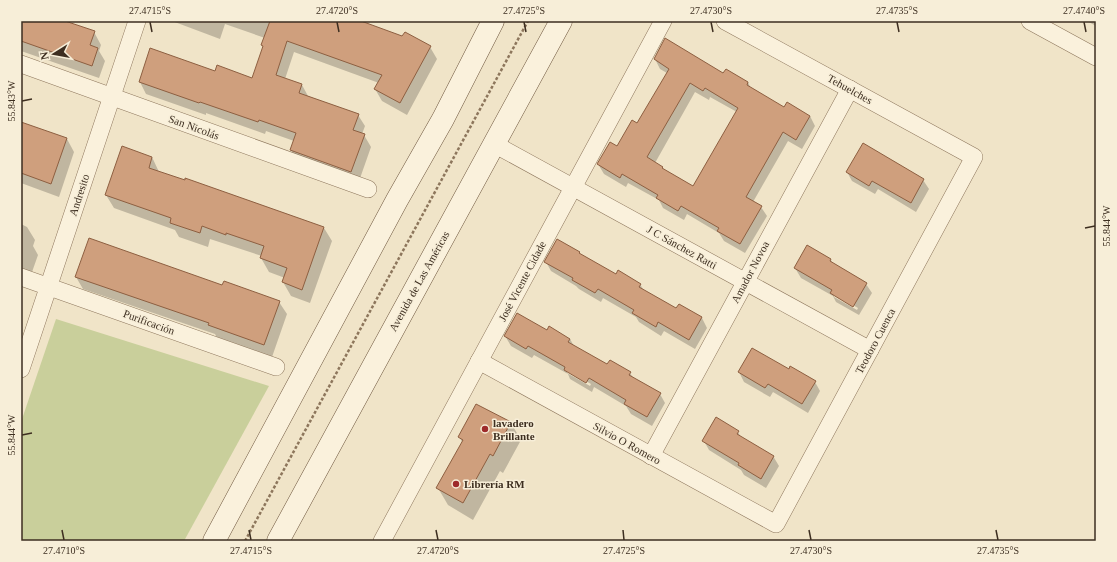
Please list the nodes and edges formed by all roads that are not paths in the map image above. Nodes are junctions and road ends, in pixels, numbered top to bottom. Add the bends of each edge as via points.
1 (137, 21) edge
2 (493, 21) edge
3 (561, 21) edge
4 (663, 21) edge
5 (725, 21) edge
6 (1030, 21) edge
7 (1096, 57) edge
8 (21, 64) edge
9 (850, 89) junction
10 (111, 97) junction
11 (494, 144) junction
12 (974, 157) joint
13 (573, 187) junction
14 (368, 189) dead end
15 (21, 277) edge
16 (745, 282) junction
17 (49, 286) junction
18 (870, 350) junction
19 (479, 361) junction
20 (276, 367) dead end
21 (21, 369) edge
22 (651, 456) junction
23 (776, 524) joint
24 (214, 541) edge
25 (278, 541) edge
26 (382, 541) edge

1 - 10 street, Andresito
2 - 24 main road via 443,119
3 - 11 main road, Avenida de Las Américas
4 - 13 street, José Vicente Cidade
5 - 9 street, Tehuelches
6 - 7 street
8 - 10 street, San Nicolás
9 - 12 street, Tehuelches
9 - 16 street, Amador Novoa
10 - 14 street, San Nicolás
10 - 17 street, Andresito
11 - 13 street, J C Sánchez Ratti
11 - 25 main road, Avenida de Las Américas
12 - 18 street, Teodoro Cuenca
13 - 16 street, J C Sánchez Ratti
13 - 19 street, José Vicente Cidade
15 - 17 street, Purificación
16 - 18 street, J C Sánchez Ratti
16 - 22 street, Amador Novoa
17 - 20 street, Purificación
17 - 21 street, Andresito
18 - 23 street, Teodoro Cuenca
19 - 22 street, Silvio O Romero
19 - 26 street, José Vicente Cidade
22 - 23 street, Silvio O Romero

